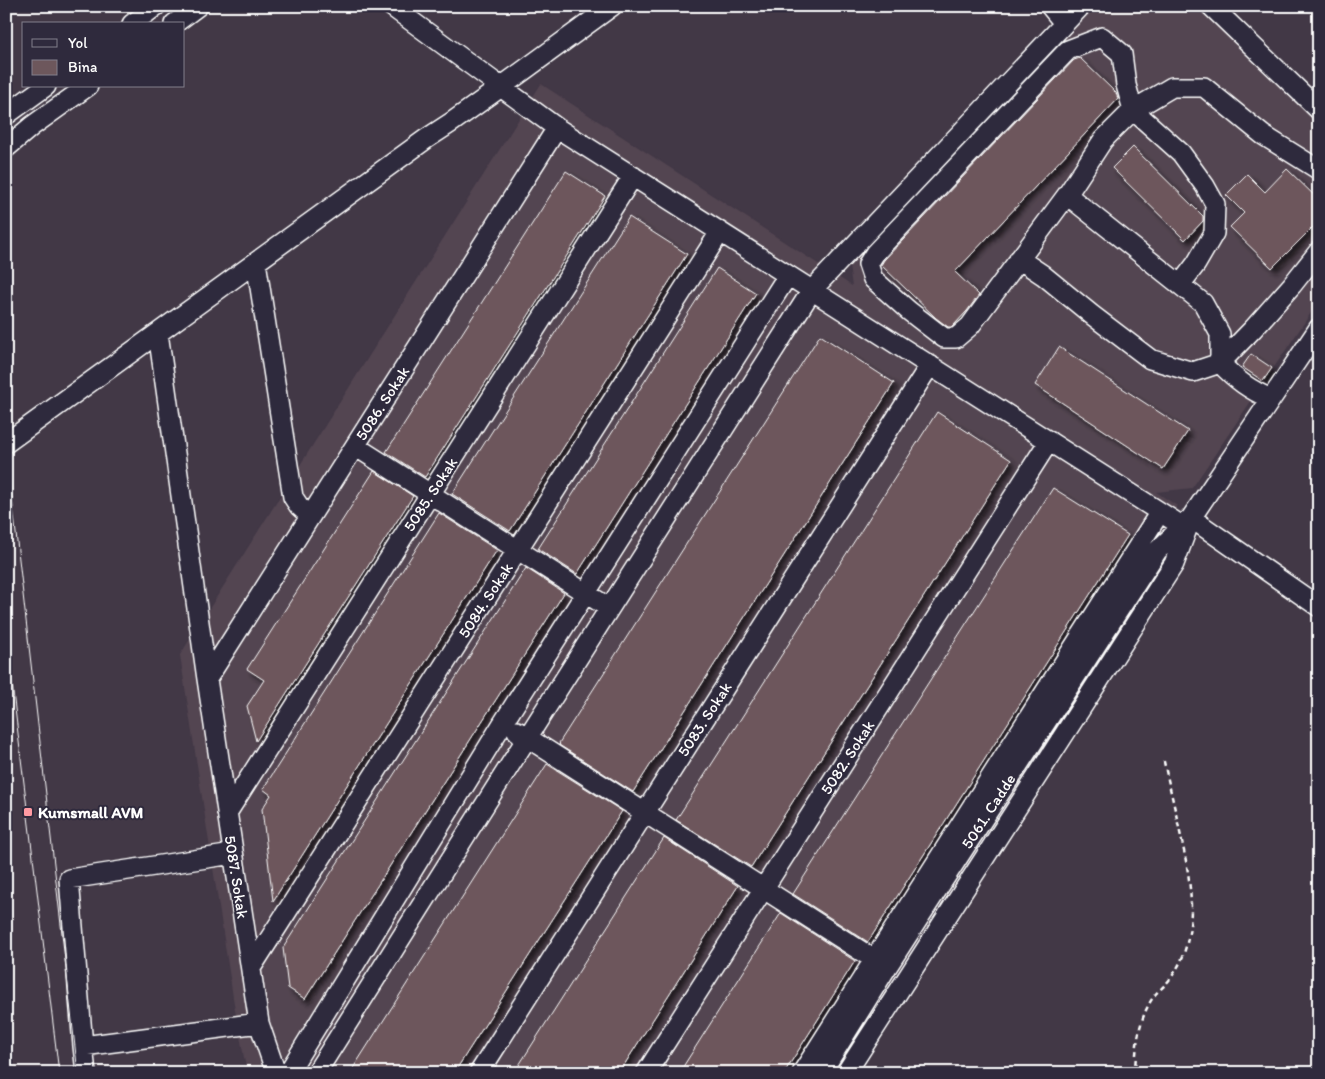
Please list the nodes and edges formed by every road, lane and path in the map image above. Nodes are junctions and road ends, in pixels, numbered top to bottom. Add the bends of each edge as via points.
1 (156, 6) edge
2 (198, 6) edge
3 (391, 6) edge
4 (612, 6) edge
5 (1050, 6) edge
6 (1081, 6) edge
7 (1211, 6) edge
8 (135, 22) edge
9 (177, 22) edge
10 (1064, 23) junction
11 (501, 87) junction
12 (43, 88) edge
13 (85, 88) edge
14 (1133, 110) junction
15 (1319, 110) edge
16 (6, 115) edge
17 (558, 128) junction
18 (6, 148) edge
19 (1319, 170) edge
20 (633, 176) junction
21 (1066, 195) junction
22 (720, 232) junction
23 (1319, 251) edge
24 (1019, 259) junction
25 (256, 262) junction
26 (788, 275) junction
27 (1180, 285) junction
28 (812, 290) junction
29 (1319, 328) edge
30 (158, 333) junction
31 (1220, 363) junction
32 (930, 365) junction
33 (1271, 400) junction
34 (1049, 441) junction
35 (6, 443) edge
36 (355, 446) junction
37 (430, 494) junction
38 (1160, 512) junction
39 (310, 516) junction
40 (1187, 522) junction
41 (518, 549) junction
42 (586, 593) junction
43 (1319, 607) edge
44 (609, 608) junction
45 (207, 679) junction
46 (503, 723) junction
47 (527, 738) junction
48 (1163, 757) dead end
49 (227, 812) junction
50 (644, 813) junction
51 (233, 854) junction
52 (763, 888) junction
53 (881, 963) junction
54 (251, 968) junction
55 (259, 1023) junction
56 (83, 1046) junction
57 (86, 1073) edge
58 (276, 1073) edge
59 (288, 1073) edge
60 (316, 1073) edge
61 (479, 1073) edge
62 (646, 1073) edge
63 (802, 1073) edge
64 (820, 1073) edge
65 (846, 1073) edge
66 (1135, 1073) edge

1 - 8 street
2 - 9 street
3 - 11 street
4 - 11 street
5 - 10 street
6 - 10 street
7 - 15 street
10 - 28 street
11 - 17 street
11 - 25 street
12 - 16 street
13 - 18 street
14 - 19 street via 1172,87 1204,87 1263,135
14 - 21 street via 1103,140
14 - 24 street via 1122,54 1102,37 1068,50 874,253 868,264 873,280 909,311 944,338 956,338 970,326
14 - 27 street via 1181,153 1215,204 1214,233
17 - 20 street
17 - 36 street, 5086. Sokak
20 - 22 street
20 - 37 street, 5085. Sokak
21 - 24 street
21 - 27 street
22 - 26 street
22 - 41 street, 5084. Sokak
23 - 31 street
24 - 31 street via 1150,359 1193,372
25 - 30 street
25 - 39 street via 293,497
26 - 28 street
26 - 42 street
27 - 31 street via 1203,303 1220,334
28 - 32 street
28 - 44 street
29 - 33 street
30 - 35 street
30 - 45 street, 5087. Sokak
31 - 33 street via 1232,376
32 - 34 street
32 - 50 street, 5083. Sokak
33 - 40 street
34 - 38 street
34 - 52 street, 5082. Sokak
36 - 37 street
36 - 39 street, 5086. Sokak
37 - 41 street
37 - 49 street, 5085. Sokak
38 - 40 street
38 - 53 street
39 - 45 street, 5086. Sokak
40 - 43 street
40 - 53 street, 5061. Cadde via 1157,551
40 - 65 street, 5061. Cadde via 1174,564
41 - 42 street
41 - 54 street, 5084. Sokak
42 - 44 street
42 - 46 street
44 - 47 street
45 - 49 street, 5087. Sokak
46 - 47 street
46 - 59 street
47 - 50 street
47 - 60 street
48 - 66 path via 1187,866 1190,922 1180,962 1155,994 1142,1019 1136,1042
49 - 51 street, 5087. Sokak
50 - 52 street
50 - 61 street, 5083. Sokak
51 - 54 street, 5087. Sokak
51 - 56 street via 69,879
52 - 53 street
52 - 62 street, 5082. Sokak
53 - 63 street
53 - 64 street, 5061. Cadde
54 - 55 street, 5087. Sokak
55 - 56 street
55 - 58 street, 5087. Sokak
56 - 57 street

